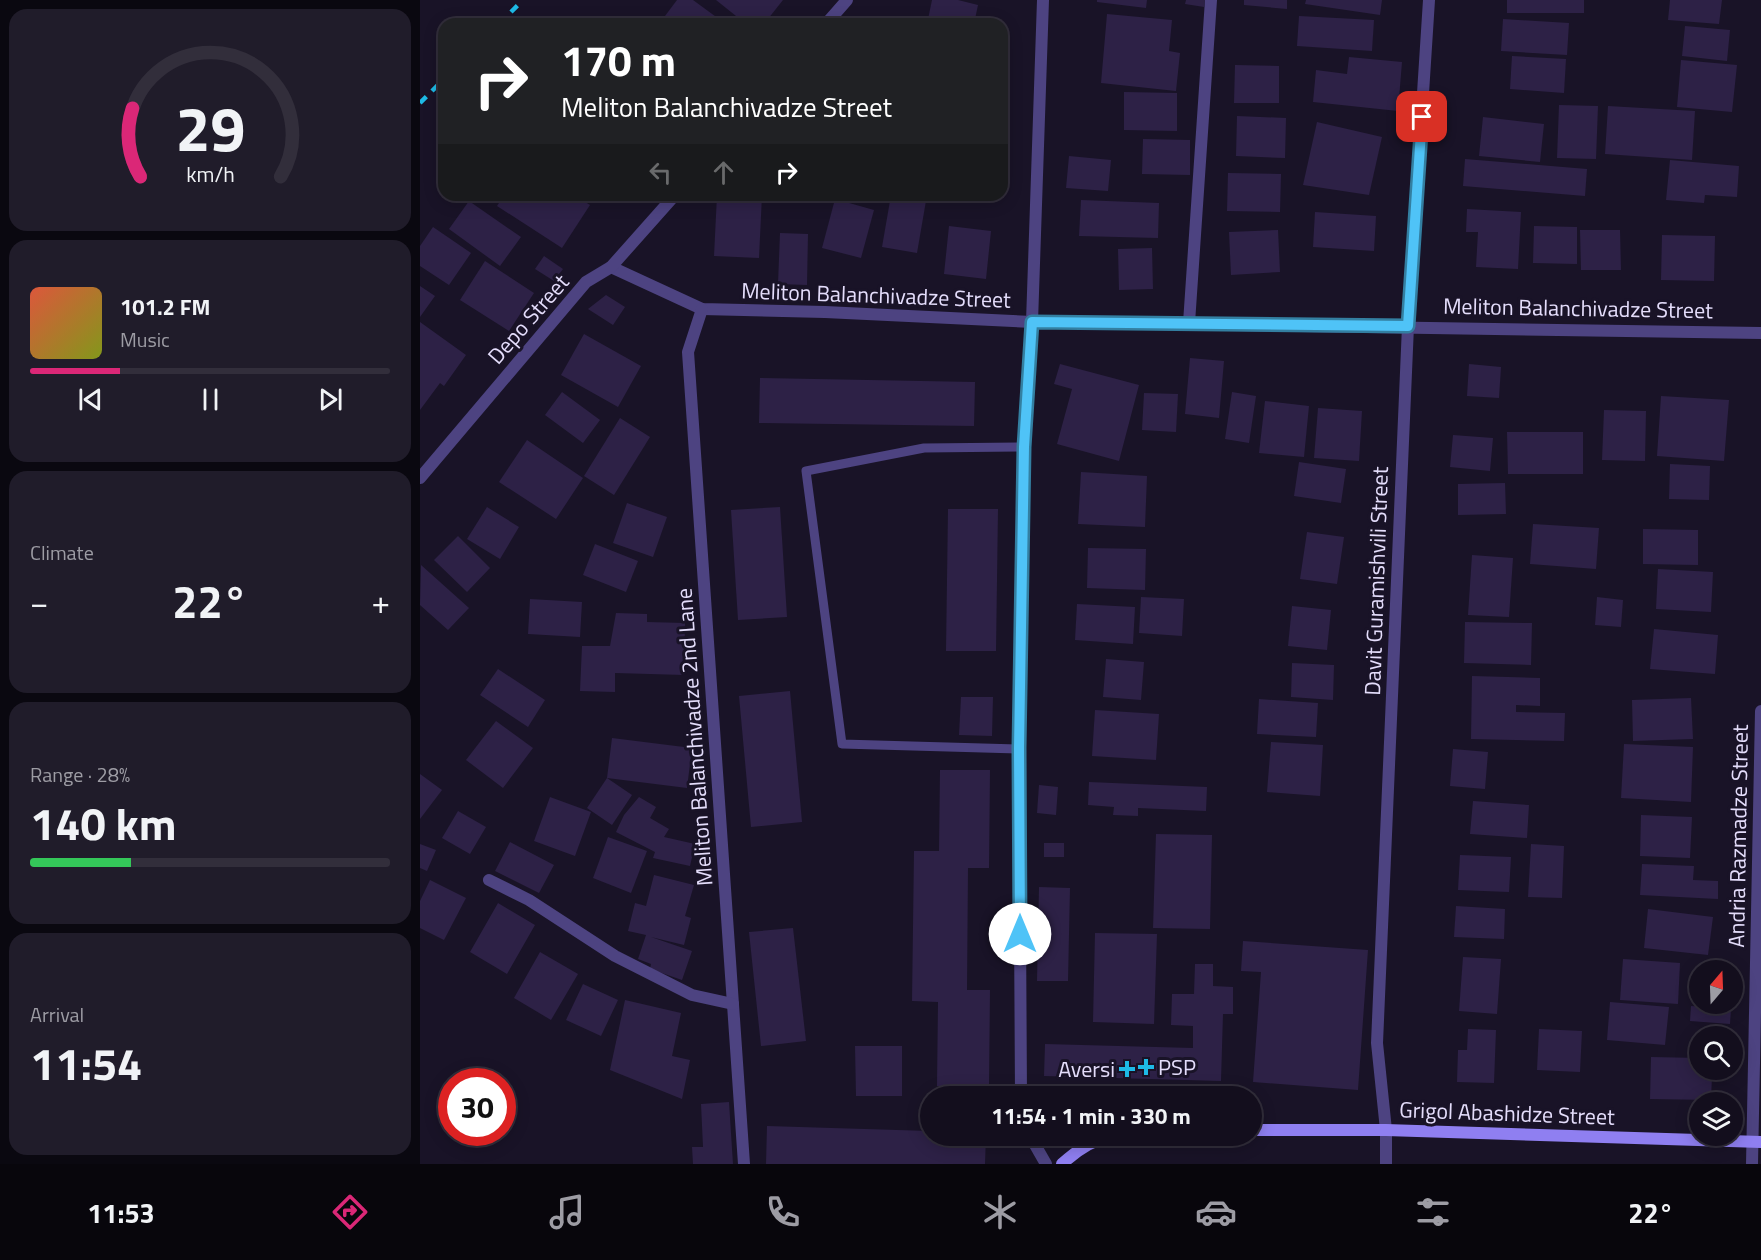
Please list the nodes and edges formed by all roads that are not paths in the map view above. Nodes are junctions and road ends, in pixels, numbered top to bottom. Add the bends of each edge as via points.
1 (847, 0) edge
2 (1043, 0) edge
3 (1211, 0) edge
4 (1429, 0) edge
5 (831, 18) edge
6 (670, 201) edge
7 (611, 267) junction
8 (702, 309) junction
9 (1032, 322) junction
10 (1189, 324) junction
11 (1408, 326) junction
12 (1761, 333) edge
13 (1024, 447) junction
14 (420, 478) edge
15 (1761, 711) edge
16 (1019, 748) junction
17 (489, 880) dead end
18 (733, 1004) junction
19 (1021, 1086) edge
20 (1262, 1130) edge
21 (1386, 1130) junction
22 (1757, 1142) edge
23 (1036, 1146) edge
24 (1087, 1146) edge
25 (744, 1164) edge
26 (1047, 1164) edge
27 (1062, 1164) edge
28 (1386, 1164) edge
29 (1752, 1164) edge

1 - 5 street
2 - 9 street
3 - 10 street
4 - 11 street, Davit Guramishvili Street
6 - 7 street, Depo Street
7 - 8 street, Meliton Balanchivadze Street
7 - 14 street, Depo Street via 586,282
8 - 9 street, Meliton Balanchivadze Street
8 - 18 street, Meliton Balanchivadze 2nd Lane via 688,352
9 - 10 street, Meliton Balanchivadze Street
9 - 13 street
10 - 11 street, Meliton Balanchivadze Street
11 - 12 street, Meliton Balanchivadze Street
11 - 21 street, Davit Guramishvili Street via 1377,1043
13 - 16 street
13 - 16 lane via 924,448 806,471 842,744
15 - 22 street, Andria Razmadze Street
16 - 19 street
17 - 18 street via 663,981 692,995
18 - 25 street, Meliton Balanchivadze 2nd Lane
20 - 21 street, Grigol Abashidze Street
21 - 22 street, Grigol Abashidze Street
21 - 28 street, Davit Guramishvili Street
22 - 29 street, Andria Razmadze Street
23 - 26 street
24 - 27 street

